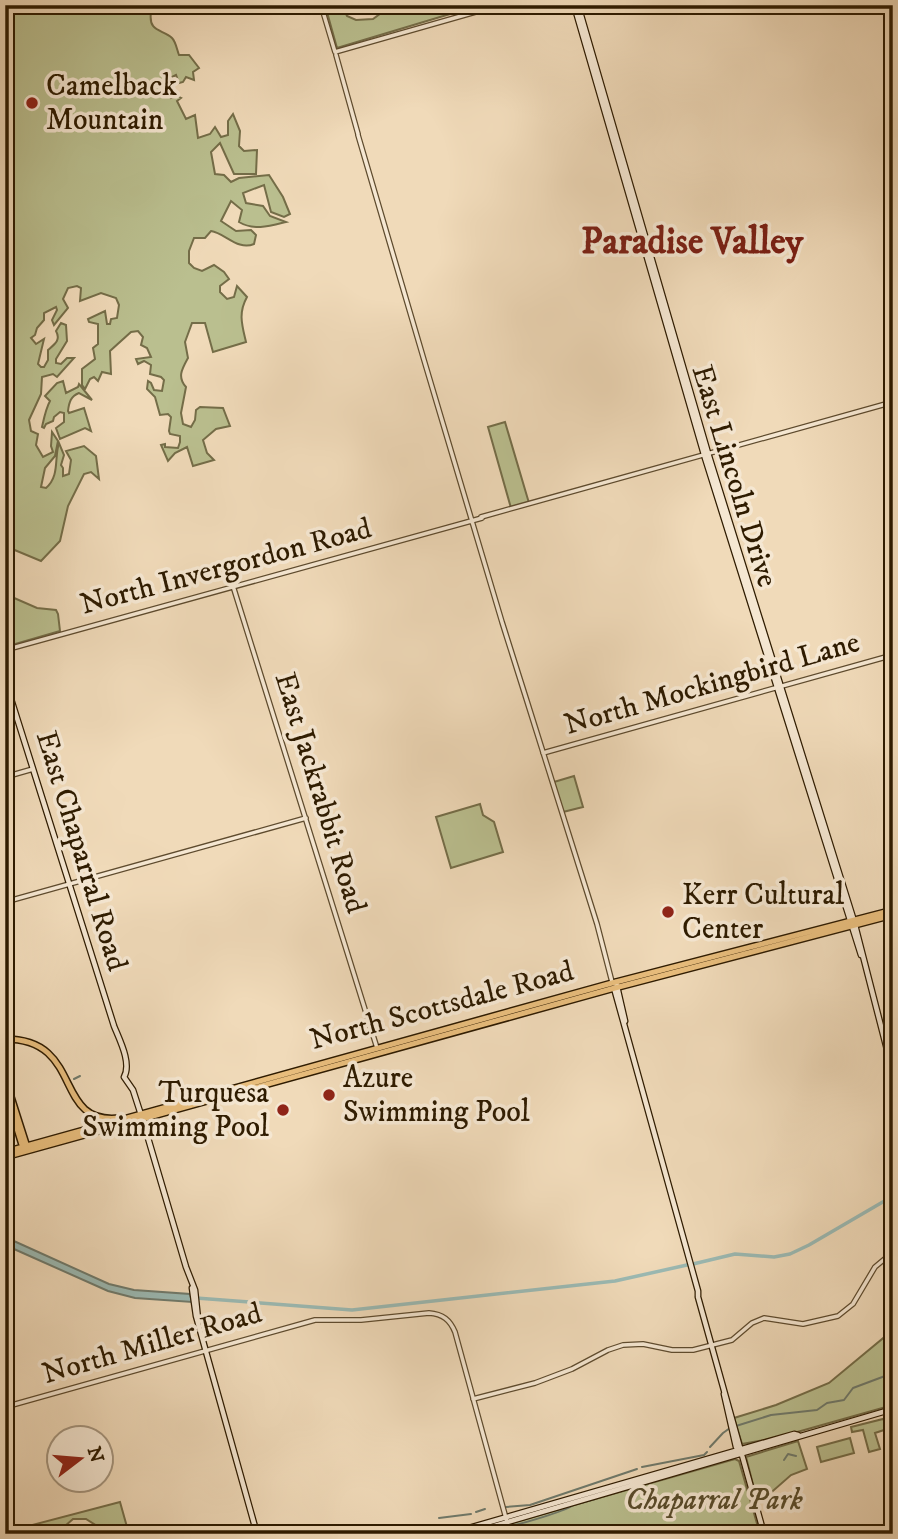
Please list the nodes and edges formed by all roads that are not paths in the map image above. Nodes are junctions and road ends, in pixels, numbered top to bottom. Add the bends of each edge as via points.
1 (321, 5) edge
2 (500, 5) edge
3 (576, 5) edge
4 (335, 54) junction
5 (893, 401) edge
6 (706, 454) junction
7 (471, 521) junction
8 (233, 586) junction
9 (5, 650) edge
10 (893, 655) edge
11 (5, 680) edge
12 (779, 687) junction
13 (543, 753) junction
14 (33, 769) junction
15 (5, 777) edge
16 (306, 818) junction
17 (69, 884) junction
18 (5, 902) edge
19 (893, 912) edge
20 (853, 924) junction
21 (614, 984) junction
22 (5, 1039) edge
23 (378, 1050) junction
24 (893, 1073) edge
25 (5, 1078) edge
26 (5, 1090) edge
27 (9, 1097) junction
28 (141, 1116) junction
29 (126, 1118) junction
30 (25, 1149) junction
31 (5, 1154) edge
32 (893, 1252) edge
33 (712, 1346) junction
34 (206, 1350) junction
35 (473, 1399) junction
36 (5, 1407) edge
37 (893, 1409) edge
38 (740, 1452) junction
39 (694, 1462) junction
40 (682, 1471) junction
41 (559, 1507) junction
42 (567, 1511) dead end
43 (506, 1520) junction
44 (257, 1534) edge
45 (448, 1534) edge
46 (467, 1534) edge
47 (764, 1534) edge

1 - 4 street
2 - 4 street
3 - 6 main road, East Lincoln Drive
4 - 7 street
5 - 6 street, North Invergordon Road
6 - 7 street, North Invergordon Road
6 - 12 main road, East Lincoln Drive
7 - 8 street, North Invergordon Road
7 - 13 street
8 - 9 street, North Invergordon Road
8 - 16 street, East Jackrabbit Road
10 - 12 street, North Mockingbird Lane
11 - 14 main road, East Chaparral Road
12 - 13 street, North Mockingbird Lane
12 - 20 main road, East Lincoln Drive
13 - 21 street
14 - 15 street
14 - 17 main road, East Chaparral Road
16 - 17 street
16 - 23 street, East Jackrabbit Road
17 - 18 street
17 - 28 main road, East Chaparral Road via 120,1048 127,1073 124,1077
19 - 20 main road, North Scottsdale Road
20 - 21 main road, North Scottsdale Road
20 - 24 main road, East Lincoln Drive
21 - 23 main road, North Scottsdale Road
21 - 33 main road
22 - 29 main road via 41,1047 54,1058 84,1109 105,1118
23 - 28 main road, North Scottsdale Road
25 - 27 main road
26 - 27 main road
27 - 30 main road
28 - 29 main road, North Scottsdale Road
28 - 30 main road, North Scottsdale Road
28 - 34 main road, East Chaparral Road
29 - 30 main road, North Scottsdale Road
30 - 31 main road, North Scottsdale Road
32 - 33 street via 871,1271 853,1304 842,1313 803,1324 764,1318 752,1322 735,1338
33 - 35 street via 681,1351 623,1345 572,1370
33 - 38 main road
34 - 35 street, North Miller Road via 311,1321 434,1314 452,1326
34 - 36 street, North Miller Road
34 - 44 main road, East Chaparral Road
35 - 43 street
37 - 38 main road
38 - 39 main road
38 - 40 main road
38 - 47 main road
39 - 40 main road
39 - 43 main road
40 - 41 main road
41 - 42 main road
41 - 43 main road
43 - 45 main road
43 - 46 main road

